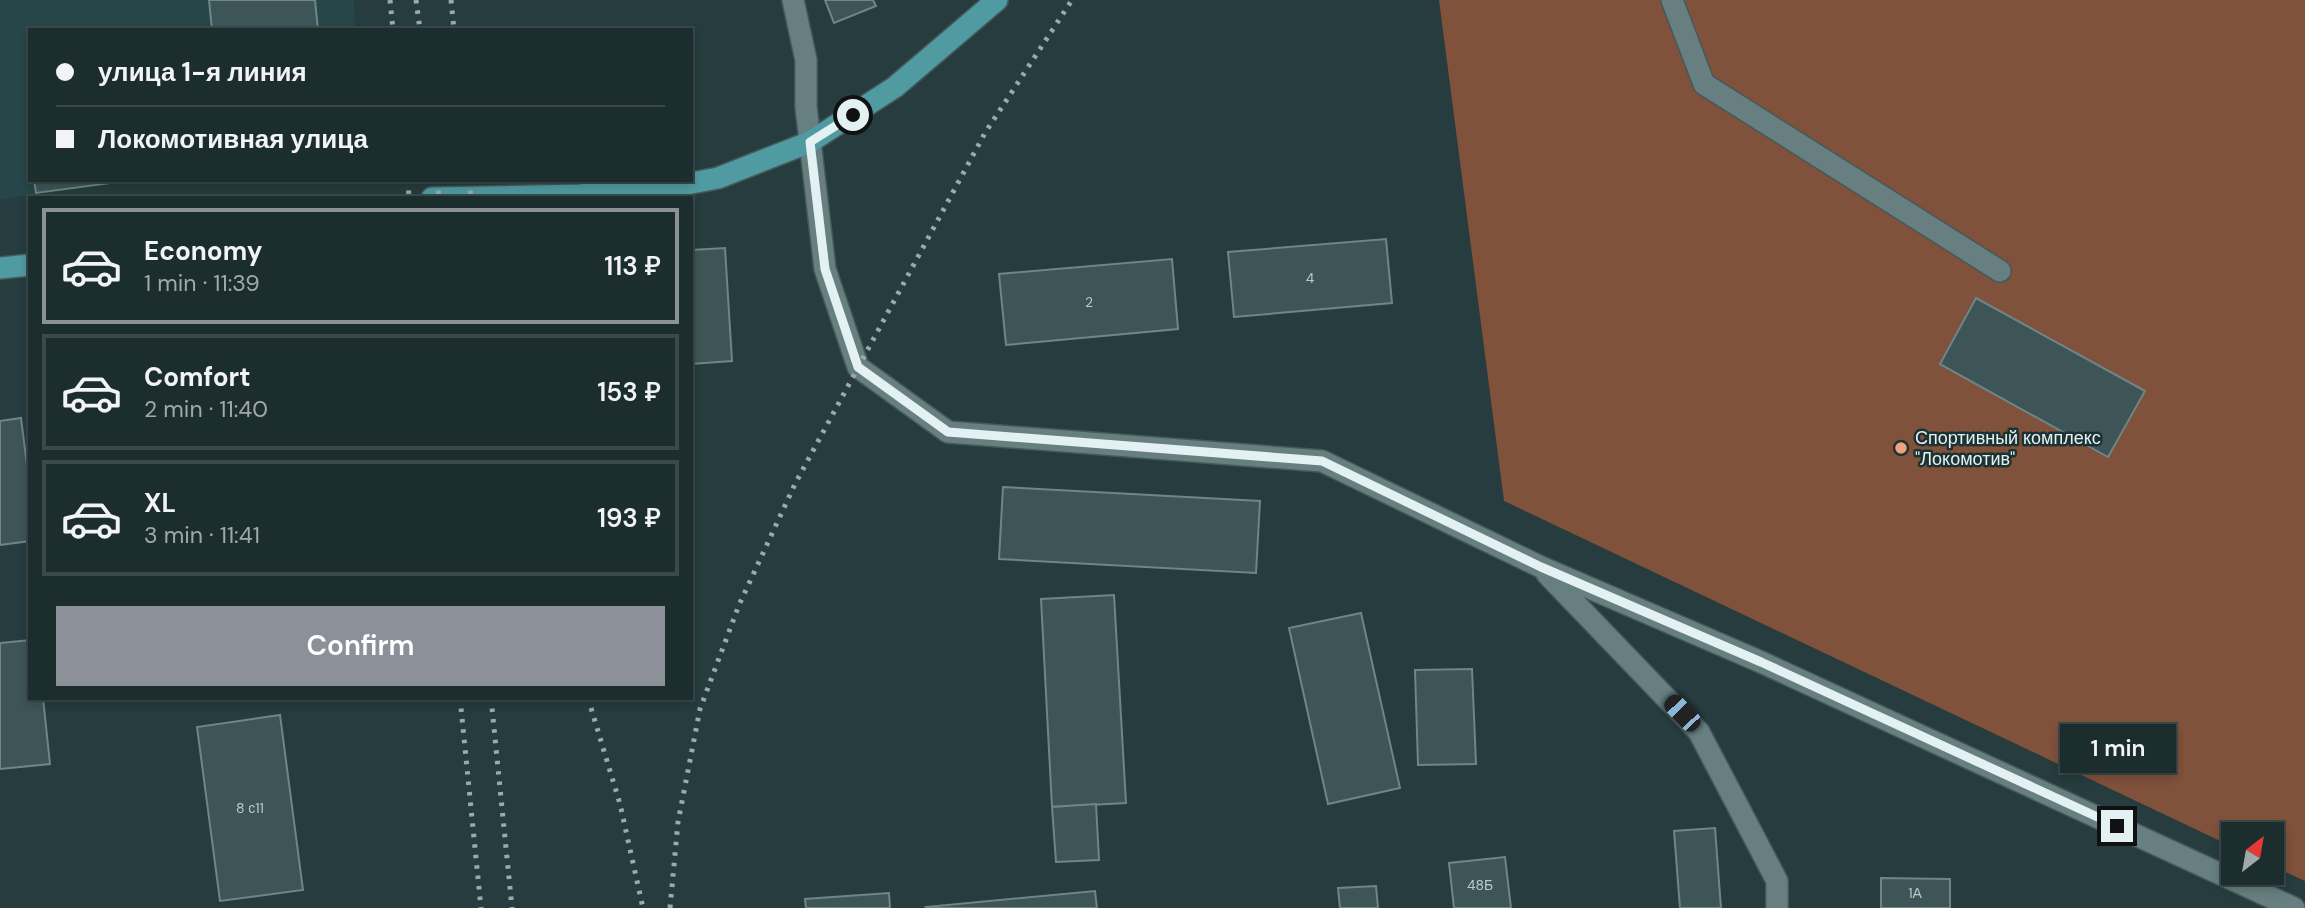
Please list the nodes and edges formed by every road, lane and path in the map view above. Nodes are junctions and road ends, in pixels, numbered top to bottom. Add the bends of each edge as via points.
1 (793, 0) edge
2 (998, 0) edge
3 (1672, 0) edge
4 (810, 142) junction
5 (530, 196) edge
6 (28, 265) edge
7 (0, 268) edge
8 (2000, 271) dead end
9 (1541, 567) junction
10 (1777, 908) edge
11 (2294, 908) edge

1 - 4 street via 806,60
2 - 4 main road via 895,87
3 - 8 street via 1704,85
4 - 5 main road via 718,178 671,187
4 - 9 street via 825,269 858,367 948,432 1322,461
6 - 7 main road
9 - 10 street via 1699,732 1777,881
9 - 11 street via 1761,662

